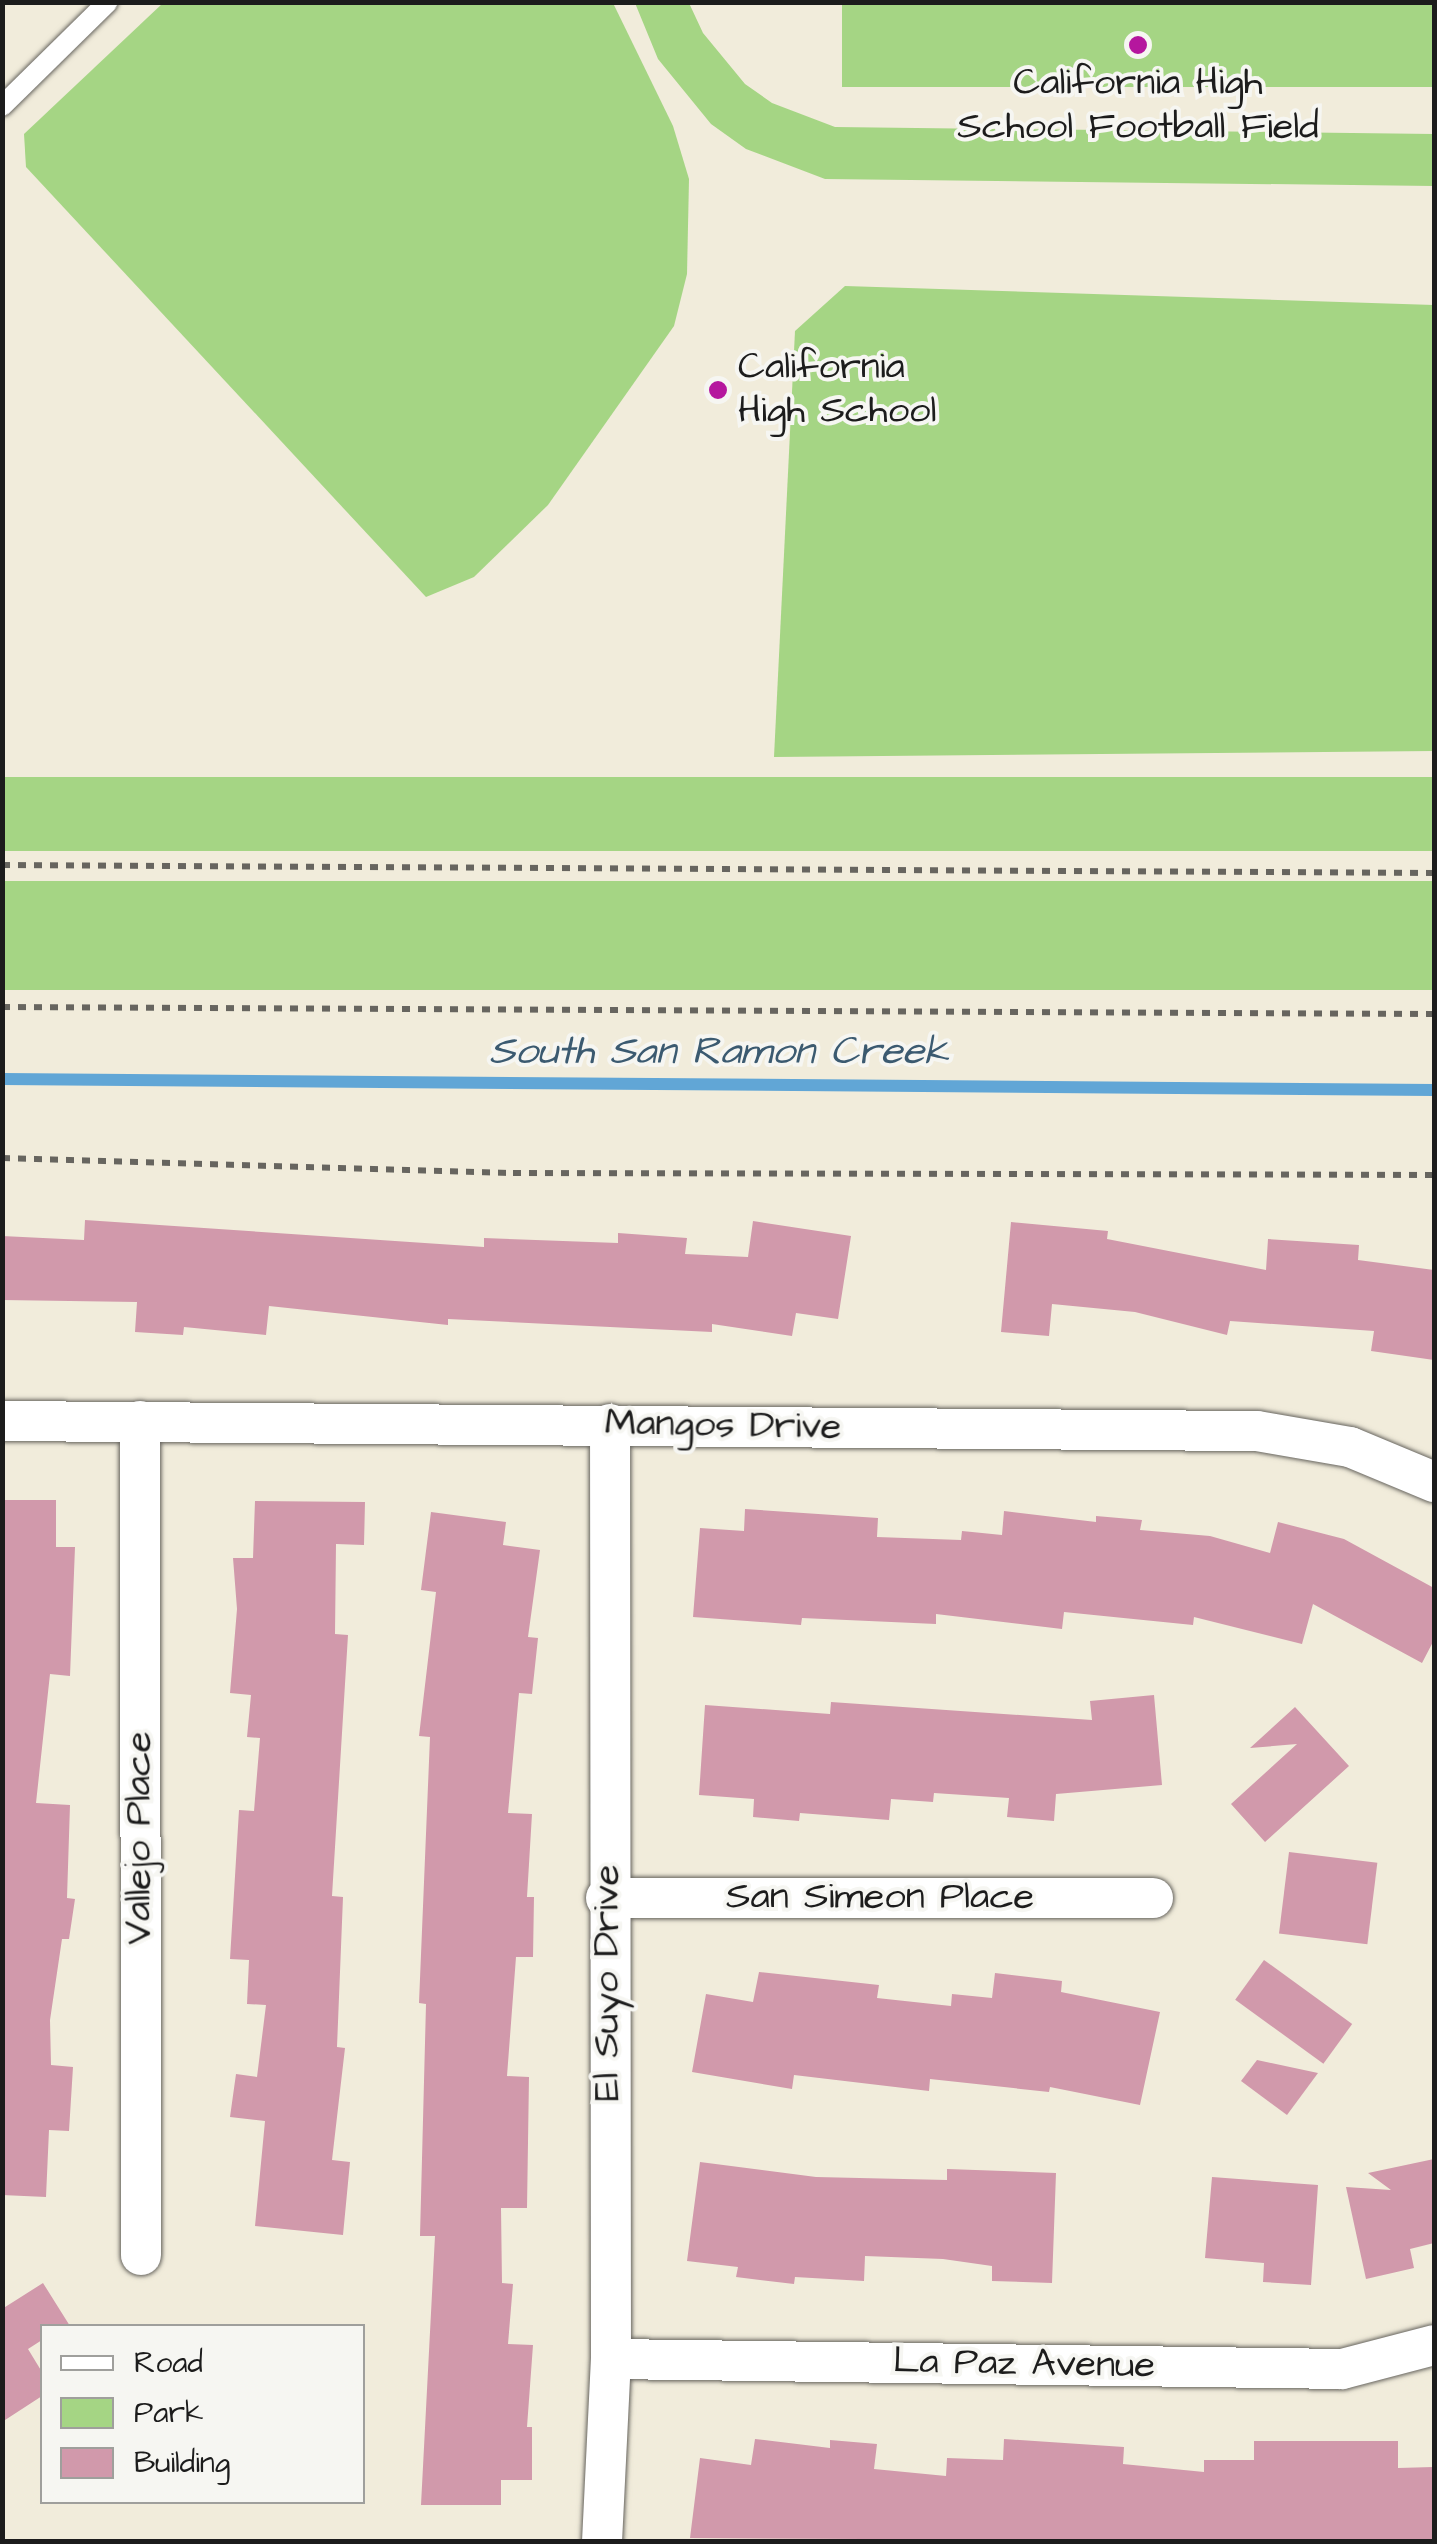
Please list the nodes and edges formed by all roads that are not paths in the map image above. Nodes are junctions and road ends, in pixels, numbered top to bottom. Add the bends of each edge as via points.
1 (108, 2) edge
2 (2, 106) edge
3 (2, 1421) edge
4 (140, 1421) junction
5 (610, 1424) junction
6 (1434, 1482) edge
7 (606, 1898) junction
8 (1154, 1898) dead end
9 (141, 2254) dead end
10 (1434, 2345) edge
11 (611, 2359) junction
12 (602, 2542) edge

1 - 2 lane
3 - 4 street, Mangos Drive
4 - 5 street, Mangos Drive
4 - 9 street, Vallejo Place
5 - 6 street, Mangos Drive via 1258,1432 1350,1448
5 - 7 street, El Suyo Drive
7 - 8 street, San Simeon Place
7 - 11 street, El Suyo Drive
10 - 11 street, La Paz Avenue via 1342,2369
11 - 12 street, El Suyo Drive

